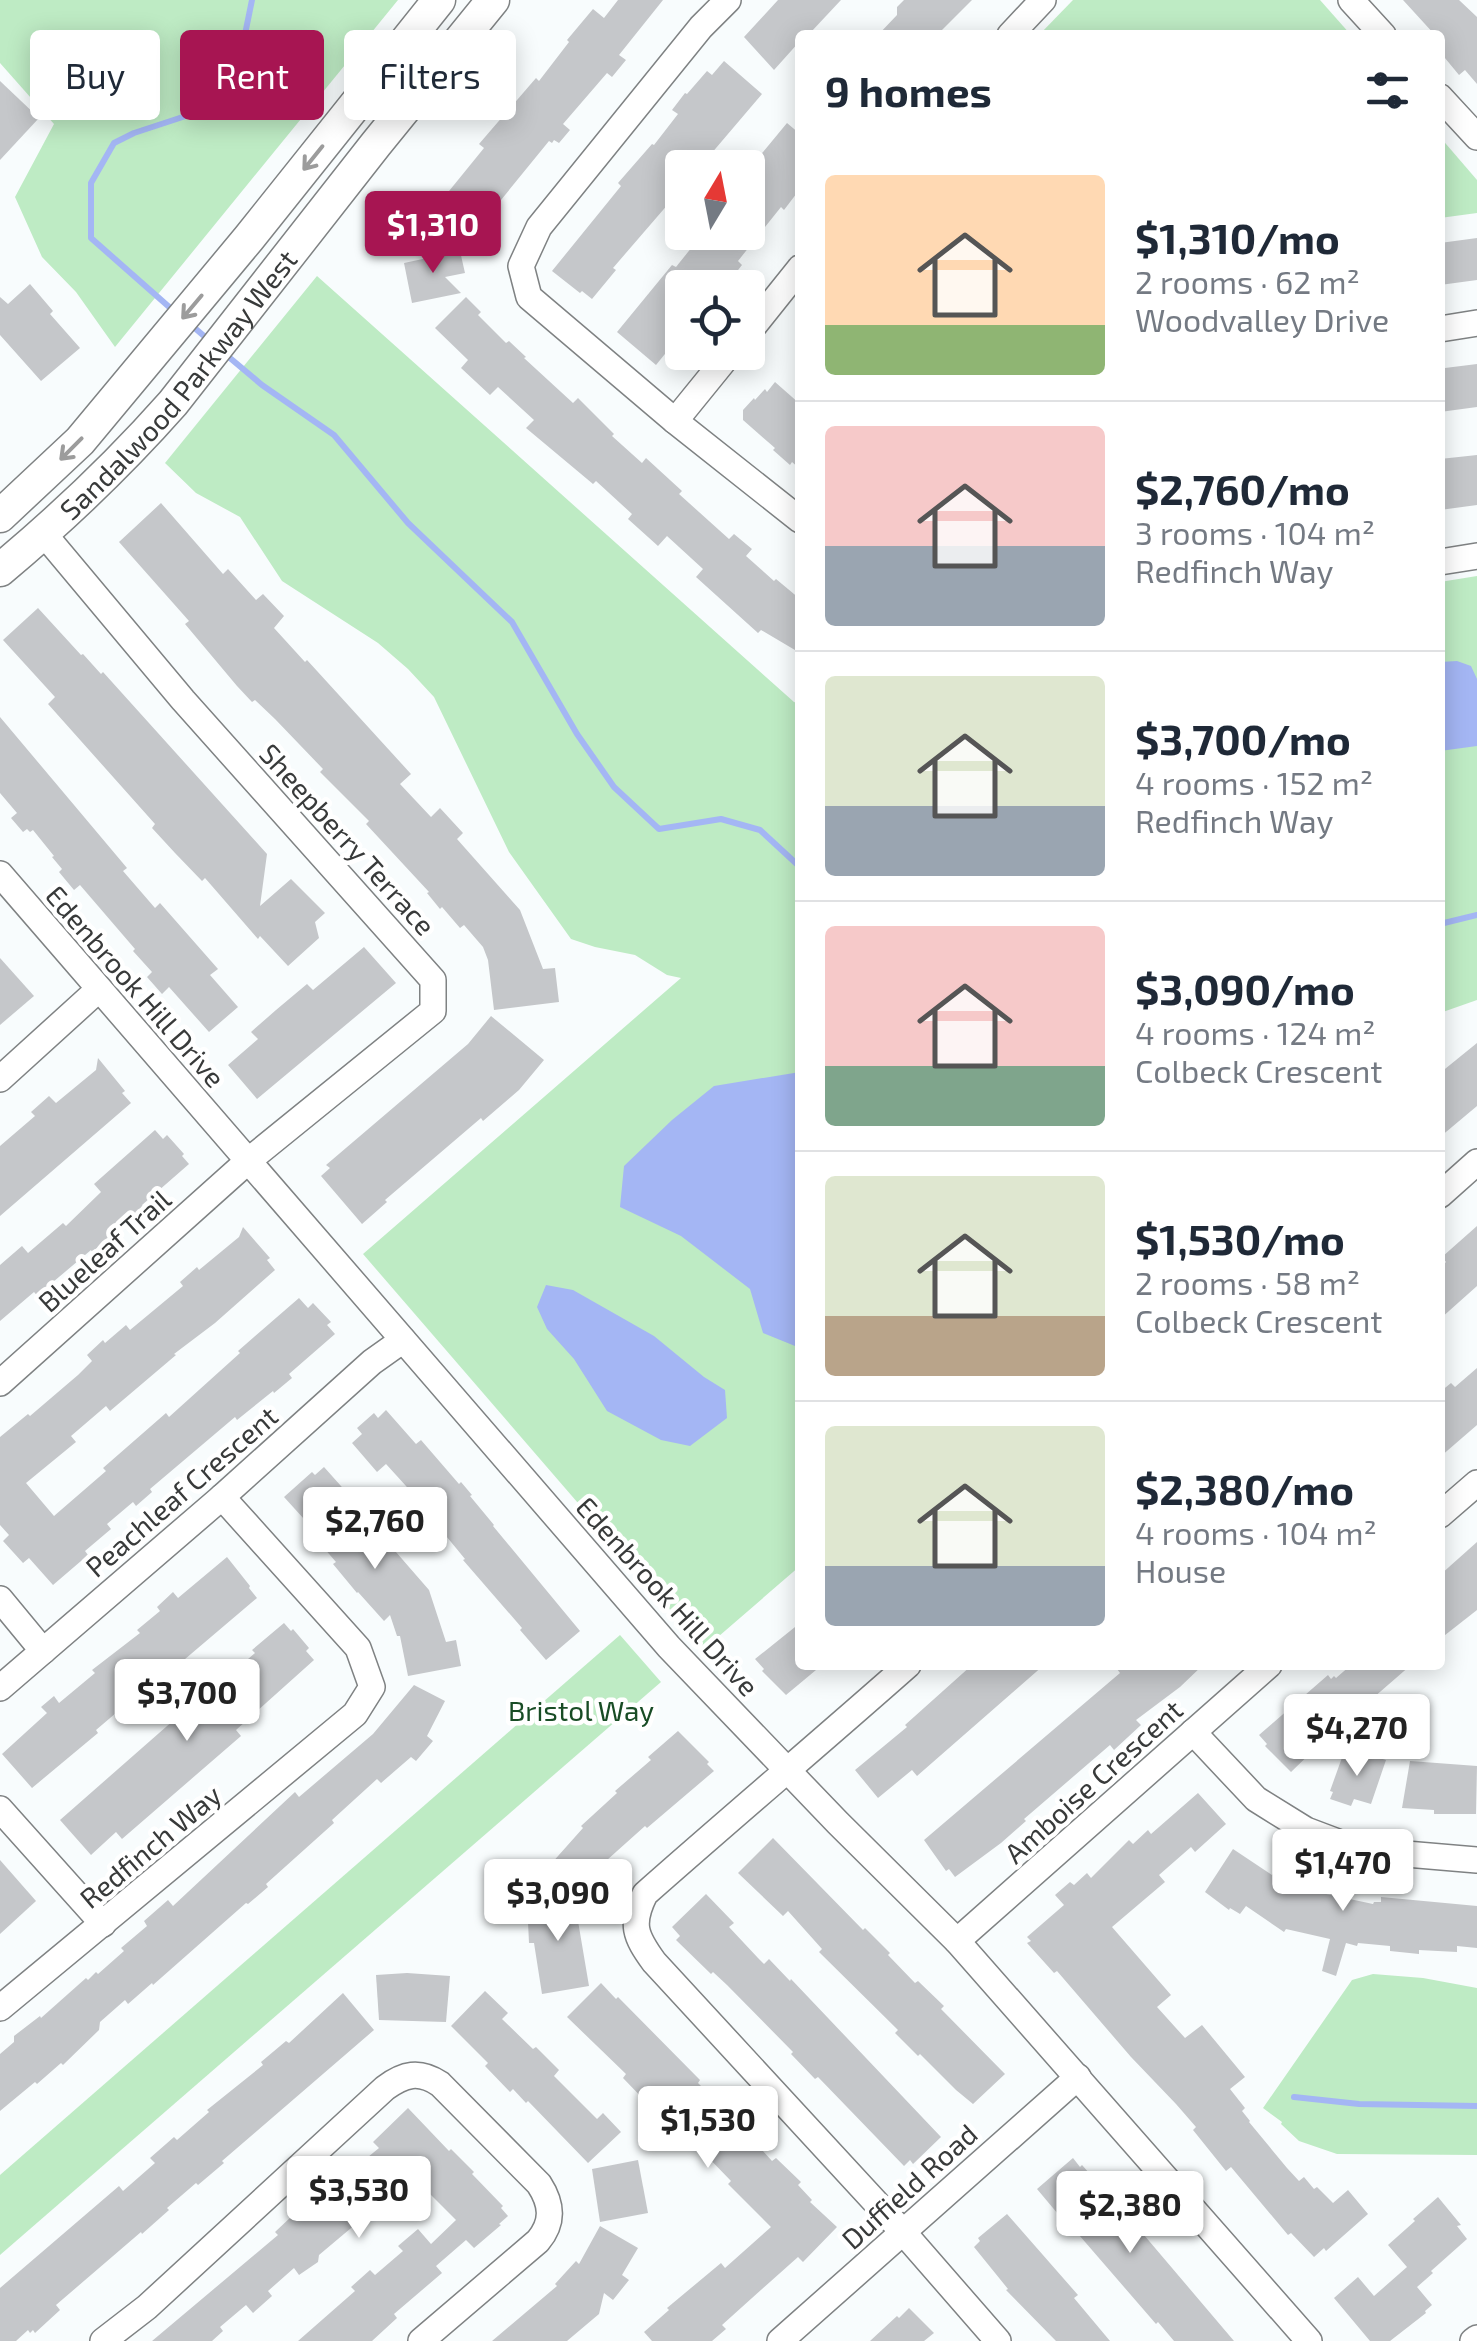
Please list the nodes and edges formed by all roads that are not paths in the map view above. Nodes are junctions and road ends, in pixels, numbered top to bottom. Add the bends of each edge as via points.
1 (439, 0) edge
2 (493, 0) edge
3 (728, 0) edge
4 (1351, 0) edge
5 (1039, 1) edge
6 (1014, 30) edge
7 (1378, 30) edge
8 (1445, 102) edge
9 (1477, 137) edge
10 (795, 274) edge
11 (765, 312) edge
12 (1477, 323) edge
13 (1445, 328) edge
14 (717, 370) edge
15 (675, 422) junction
16 (0, 516) edge
17 (795, 516) edge
18 (44, 534) junction
19 (1477, 556) edge
20 (1445, 561) edge
21 (0, 570) edge
22 (0, 874) edge
23 (99, 989) junction
24 (0, 1078) edge
25 (248, 1162) junction
26 (1477, 1162) edge
27 (1445, 1191) edge
28 (403, 1340) junction
29 (0, 1383) edge
30 (1477, 1482) edge
31 (222, 1496) junction
32 (1445, 1511) edge
33 (0, 1599) edge
34 (43, 1651) junction
35 (902, 1670) edge
36 (1264, 1670) edge
37 (0, 1688) edge
38 (1193, 1732) junction
39 (787, 1770) junction
40 (0, 1809) edge
41 (1477, 1860) edge
42 (103, 1924) junction
43 (957, 1941) junction
44 (0, 2008) edge
45 (1078, 2076) junction
46 (902, 2232) junction
47 (103, 2341) edge
48 (422, 2341) edge
49 (780, 2341) edge
50 (998, 2341) edge
51 (1309, 2341) edge

1 -> 16 main road, Sandalwood Parkway West via 80,441
2 - 18 main road, Sandalwood Parkway West via 173,403
3 - 15 street via 539,227 521,266 529,297
4 - 7 street
5 - 6 street
8 - 9 street
10 - 11 street
12 - 13 street
14 - 15 street
15 - 17 street
18 - 21 main road, Sandalwood Parkway West
18 - 25 street, Sheepberry Terrace via 433,980 433,1011
19 - 20 street
22 - 23 street, Edenbrook Hill Drive
23 - 24 street
23 - 25 street, Edenbrook Hill Drive
25 - 28 street, Edenbrook Hill Drive
25 - 29 street, Blueleaf Trail
26 - 27 street
28 - 31 street, Peachleaf Crescent
28 - 39 street, Edenbrook Hill Drive via 668,1647
30 - 32 street
31 - 34 street, Peachleaf Crescent
31 - 42 street, Redfinch Way via 358,1648 372,1687 355,1714
33 - 34 street
34 - 37 street, Peachleaf Crescent
35 - 39 street
36 - 38 street, Amboise Crescent
38 - 41 street via 1256,1799 1306,1830 1360,1850
38 - 43 street, Amboise Crescent
39 - 43 street, Edenbrook Hill Drive
39 - 46 street via 645,1894 636,1932 654,1962
40 - 42 street
42 - 44 street, Redfinch Way
43 - 45 street, Edenbrook Hill Drive
45 - 46 street, Duffield Road
45 - 51 street, Edenbrook Hill Drive
46 - 49 street, Duffield Road
46 - 50 street
47 - 48 street via 384,2088 418,2074 440,2084 538,2184 550,2218 538,2242

